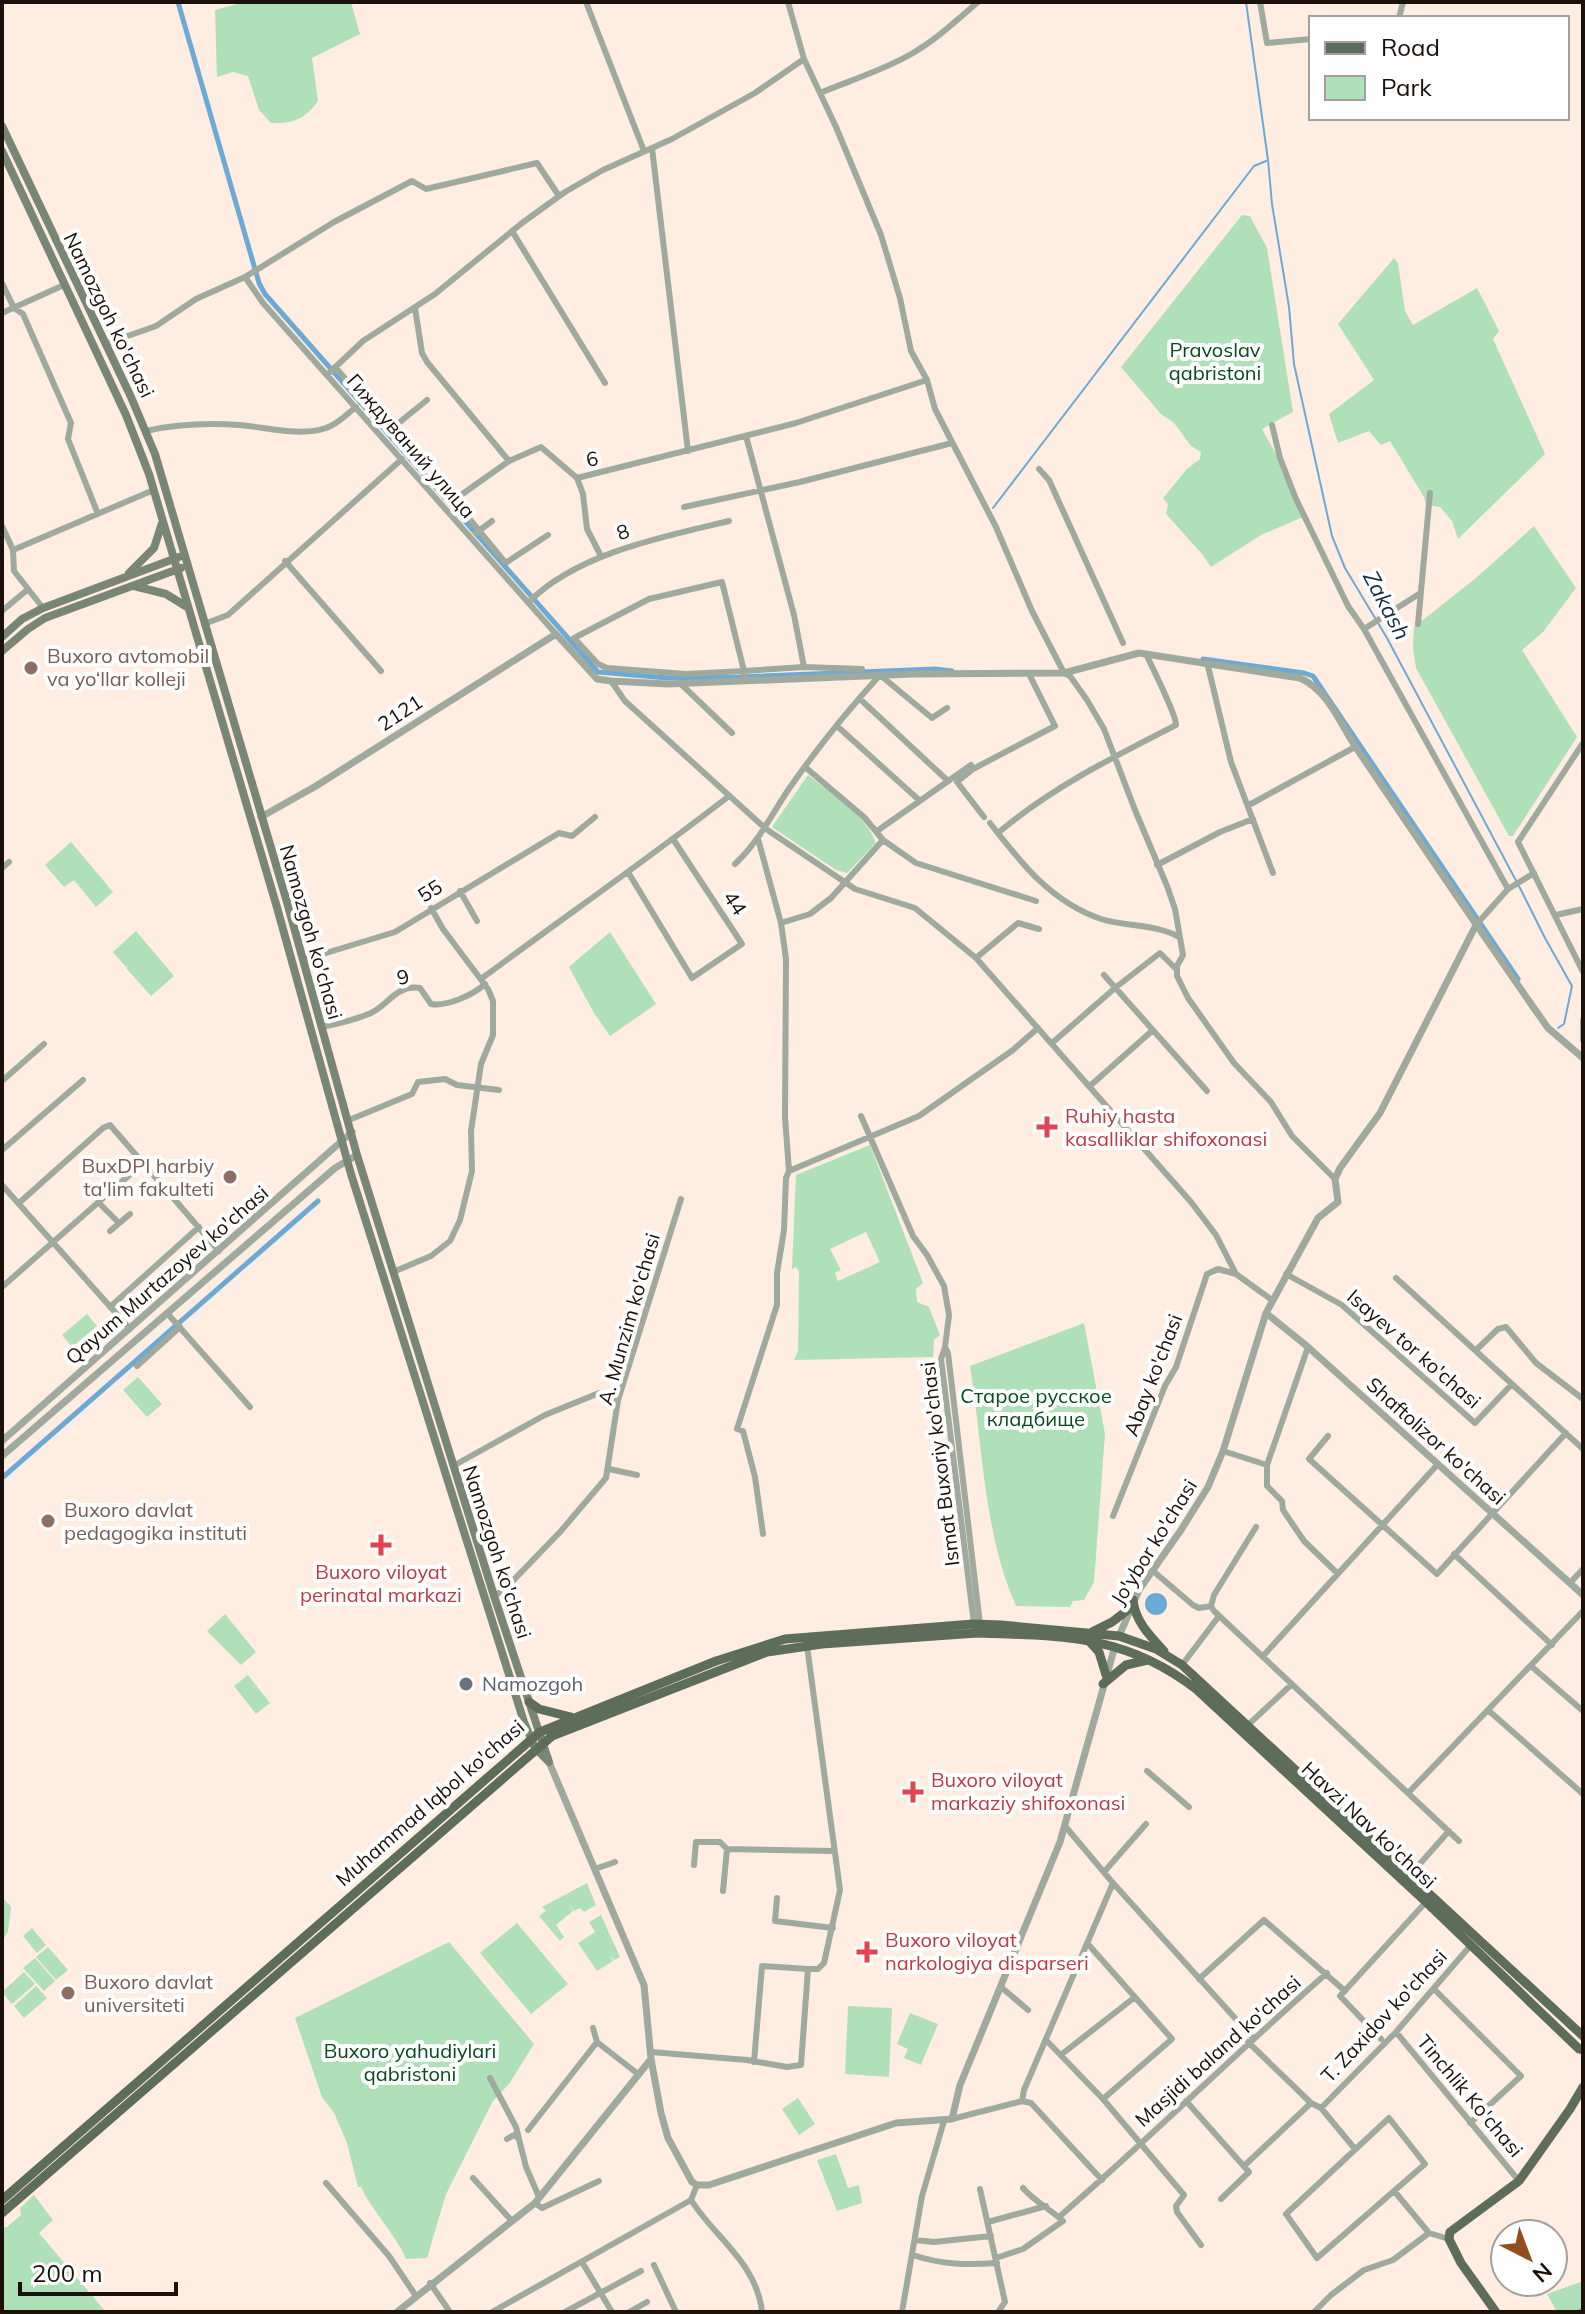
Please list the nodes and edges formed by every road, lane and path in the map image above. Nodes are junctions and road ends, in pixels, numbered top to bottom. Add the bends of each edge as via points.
1 (586, 2) edge
2 (788, 2) edge
3 (978, 2) edge
4 (1260, 2) edge
5 (1309, 39) edge
6 (804, 59) junction
7 (820, 93) junction
8 (2, 126) edge
9 (652, 148) junction
10 (2, 151) edge
11 (644, 151) junction
12 (559, 196) junction
13 (46, 221) junction
14 (36, 225) junction
15 (512, 231) junction
16 (245, 276) junction
17 (2, 283) edge
18 (64, 285) junction
19 (14, 308) junction
20 (415, 308) junction
21 (2, 313) edge
22 (105, 344) junction
23 (332, 371) junction
24 (927, 380) junction
25 (605, 383) dead end
26 (427, 400) dead end
27 (356, 407) junction
28 (1272, 425) dead end
29 (146, 431) junction
30 (746, 436) junction
31 (952, 443) junction
32 (688, 451) junction
33 (402, 459) junction
34 (509, 461) junction
35 (1039, 469) dead end
36 (577, 478) junction
37 (760, 491) junction
38 (154, 492) junction
39 (1430, 493) dead end
40 (684, 507) dead end
41 (98, 514) junction
42 (162, 518) junction
43 (492, 521) dead end
44 (729, 521) dead end
45 (2, 526) edge
46 (474, 535) junction
47 (548, 535) dead end
48 (13, 550) junction
49 (184, 556) junction
50 (601, 556) junction
51 (174, 559) junction
52 (285, 561) junction
53 (182, 568) junction
54 (126, 576) junction
55 (133, 585) junction
56 (27, 590) junction
57 (1419, 594) junction
58 (529, 602) junction
59 (43, 608) junction
60 (2, 611) edge
61 (190, 611) junction
62 (204, 624) junction
63 (1418, 624) dead end
64 (1364, 629) junction
65 (556, 634) junction
66 (2, 637) edge
67 (574, 638) junction
68 (564, 641) junction
69 (1123, 643) dead end
70 (2, 651) edge
71 (1146, 654) junction
72 (1207, 662) junction
73 (804, 667) junction
74 (862, 669) dead end
75 (1063, 669) junction
76 (381, 671) dead end
77 (1029, 674) junction
78 (745, 675) junction
79 (880, 675) junction
80 (611, 681) junction
81 (681, 684) junction
82 (860, 699) junction
83 (947, 708) dead end
84 (837, 726) junction
85 (732, 733) dead end
86 (1583, 743) edge
87 (1355, 747) junction
88 (1116, 756) junction
89 (805, 767) junction
90 (973, 769) junction
91 (948, 781) junction
92 (729, 796) junction
93 (919, 800) junction
94 (1249, 805) junction
95 (261, 817) junction
96 (595, 817) dead end
97 (1253, 819) junction
98 (766, 829) junction
99 (877, 831) junction
100 (998, 833) junction
101 (673, 839) junction
102 (758, 839) junction
103 (883, 840) junction
104 (9, 862) dead end
105 (735, 864) dead end
106 (1157, 865) junction
107 (2, 868) edge
108 (628, 872) junction
109 (1273, 873) dead end
110 (1531, 874) junction
111 (845, 883) junction
112 (1511, 886) junction
113 (460, 891) junction
114 (1036, 901) dead end
115 (431, 908) junction
116 (1583, 909) edge
117 (1556, 915) junction
118 (477, 921) dead end
119 (781, 923) junction
120 (1477, 923) junction
121 (1039, 929) dead end
122 (1179, 937) junction
123 (976, 958) junction
124 (303, 960) junction
125 (1176, 969) junction
126 (1583, 972) edge
127 (1104, 975) dead end
128 (483, 981) junction
129 (1115, 988) junction
130 (1583, 1020) edge
131 (321, 1027) junction
132 (1038, 1028) junction
133 (1153, 1030) junction
134 (1582, 1030) edge
135 (1583, 1040) edge
136 (1052, 1043) junction
137 (44, 1044) dead end
138 (1583, 1058) edge
139 (83, 1080) dead end
140 (2, 1081) edge
141 (1091, 1085) junction
142 (477, 1088) junction
143 (499, 1090) dead end
144 (1207, 1091) dead end
145 (861, 1116) dead end
146 (349, 1120) junction
147 (352, 1132) junction
148 (872, 1137) junction
149 (342, 1140) junction
150 (2, 1150) edge
151 (357, 1155) junction
152 (347, 1161) junction
153 (143, 1163) junction
154 (789, 1171) junction
155 (1335, 1179) junction
156 (2, 1185) edge
157 (681, 1199) dead end
158 (98, 1202) junction
159 (19, 1203) junction
160 (130, 1214) dead end
161 (119, 1223) junction
162 (199, 1227) junction
163 (110, 1231) dead end
164 (53, 1241) junction
165 (219, 1251) junction
166 (393, 1272) junction
167 (1236, 1274) junction
168 (1286, 1274) junction
169 (1396, 1278) dead end
170 (2, 1287) edge
171 (1272, 1300) junction
172 (110, 1307) junction
173 (167, 1313) junction
174 (1266, 1313) junction
175 (178, 1325) junction
176 (127, 1332) junction
177 (131, 1344) junction
178 (1308, 1347) junction
179 (1476, 1350) junction
180 (137, 1366) dead end
181 (1512, 1384) junction
182 (1583, 1399) edge
183 (618, 1400) junction
184 (250, 1407) dead end
185 (1566, 1433) junction
186 (1328, 1436) dead end
187 (2, 1441) edge
188 (1583, 1449) edge
189 (1223, 1451) junction
190 (2, 1456) edge
191 (439, 1457) junction
192 (452, 1462) junction
193 (1438, 1464) junction
194 (1267, 1465) junction
195 (609, 1469) junction
196 (637, 1475) dead end
197 (1492, 1512) junction
198 (1113, 1516) dead end
199 (1383, 1525) junction
200 (1256, 1527) dead end
201 (763, 1534) dead end
202 (1454, 1554) junction
203 (1583, 1569) edge
204 (1153, 1571) junction
205 (1337, 1573) junction
206 (1570, 1583) junction
207 (1583, 1595) edge
208 (494, 1596) junction
209 (1131, 1604) junction
210 (1211, 1606) junction
211 (1583, 1611) edge
212 (1219, 1616) junction
213 (977, 1624) junction
214 (1090, 1636) junction
215 (1117, 1641) junction
216 (1552, 1645) junction
217 (807, 1646) junction
218 (1169, 1656) junction
219 (1263, 1656) junction
220 (1157, 1661) junction
221 (1182, 1665) junction
222 (1531, 1666) junction
223 (1105, 1680) junction
224 (1292, 1684) junction
225 (529, 1702) junction
226 (1488, 1710) junction
227 (1583, 1711) edge
228 (575, 1717) junction
229 (1248, 1725) junction
230 (538, 1740) junction
231 (549, 1762) joint
232 (1147, 1771) dead end
233 (1409, 1792) junction
234 (1583, 1794) edge
235 (1189, 1807) dead end
236 (1146, 1824) dead end
237 (1065, 1826) junction
238 (1449, 1831) junction
239 (1459, 1841) dead end
240 (727, 1849) junction
241 (834, 1851) junction
242 (615, 1862) dead end
243 (694, 1865) dead end
244 (595, 1869) junction
245 (1104, 1872) junction
246 (1410, 1875) junction
247 (1113, 1883) junction
248 (723, 1891) dead end
249 (777, 1898) dead end
250 (1426, 1902) junction
251 (833, 1928) junction
252 (1087, 1943) junction
253 (1471, 1945) junction
254 (808, 1969) junction
255 (1327, 1973) junction
256 (1199, 1979) junction
257 (1001, 1987) junction
258 (1434, 1989) junction
259 (1345, 1991) junction
260 (1135, 1997) junction
261 (1028, 2010) dead end
262 (593, 2028) dead end
263 (1396, 2032) junction
264 (1583, 2036) edge
265 (1381, 2039) dead end
266 (1046, 2040) junction
267 (1251, 2040) junction
268 (597, 2042) junction
269 (1583, 2050) edge
270 (1062, 2054) junction
271 (651, 2056) junction
272 (754, 2062) junction
273 (638, 2074) junction
274 (490, 2078) dead end
275 (656, 2084) junction
276 (665, 2086) dead end
277 (1583, 2087) edge
278 (1103, 2099) junction
279 (1022, 2101) junction
280 (1186, 2101) junction
281 (1311, 2103) junction
282 (1321, 2108) junction
283 (948, 2120) junction
284 (1470, 2123) junction
285 (528, 2130) dead end
286 (518, 2138) junction
287 (507, 2139) dead end
288 (1140, 2144) junction
289 (1355, 2149) junction
290 (1244, 2166) junction
291 (473, 2178) dead end
292 (1102, 2180) junction
293 (599, 2181) dead end
294 (1519, 2181) junction
295 (326, 2183) dead end
296 (697, 2185) junction
297 (1023, 2188) dead end
298 (980, 2189) dead end
299 (1395, 2192) junction
300 (1221, 2199) dead end
301 (2, 2200) edge
302 (537, 2200) junction
303 (691, 2200) junction
304 (1046, 2206) junction
305 (2, 2213) edge
306 (1059, 2217) junction
307 (511, 2220) junction
308 (988, 2222) junction
309 (1429, 2233) junction
310 (991, 2236) junction
311 (1449, 2239) junction
312 (915, 2240) junction
313 (1201, 2245) dead end
314 (913, 2255) junction
315 (997, 2261) junction
316 (582, 2262) junction
317 (654, 2265) dead end
318 (641, 2271) dead end
319 (430, 2283) junction
320 (599, 2293) junction
321 (416, 2296) junction
322 (647, 2302) dead end
323 (397, 2312) edge
324 (450, 2312) edge
325 (492, 2312) edge
326 (565, 2312) edge
327 (612, 2312) edge
328 (629, 2312) edge
329 (676, 2312) edge
330 (762, 2312) edge
331 (902, 2312) edge
332 (998, 2312) edge
333 (1314, 2312) edge
334 (1496, 2312) edge

1 - 11 street
2 - 6 street
3 - 7 street via 913,53
4 - 5 street via 1267,43
6 - 7 street
6 - 9 street via 755,93
7 - 24 street via 881,235 911,351
8 - 13 main road, Namozgoh ko'chasi
9 - 11 street
9 - 32 street
10 - 14 main road, Namozgoh ko'chasi
11 - 12 street
12 - 15 street
12 - 16 street via 537,163 426,189 412,181
13 - 14 main road
13 - 22 main road, Namozgoh ko'chasi
14 - 18 main road, Namozgoh ko'chasi
15 - 20 street
15 - 25 street
16 - 22 street via 156,326
16 - 23 street, Гиждуваний улица via 263,303
17 - 19 street
18 - 19 street
18 - 38 main road, Namozgoh ko'chasi via 126,415
19 - 21 street
19 - 41 street via 23,314 71,423 68,439
20 - 23 street via 375,331
20 - 34 street via 427,362
22 - 29 main road, Namozgoh ko'chasi
23 - 26 street via 390,430
23 - 27 street, Гиждуваний улица
24 - 30 street, 6
24 - 31 street
27 - 29 street via 321,430 217,424
27 - 33 street, Гиждуваний улица
28 - 64 street via 1296,499
29 - 49 main road, Namozgoh ko'chasi
30 - 32 street, 6
30 - 37 street
31 - 37 street
31 - 75 street
32 - 36 street, 6
33 - 46 street, Гиждуваний улица
33 - 52 street
34 - 36 street, 6 via 541,447
34 - 46 street, 6 via 456,497
35 - 69 street via 1049,480
36 - 50 street via 587,529
37 - 40 street
37 - 73 street
38 - 41 street
38 - 42 main road, Namozgoh ko'chasi
39 - 57 street
41 - 48 street
42 - 51 main road, Namozgoh ko'chasi
42 - 54 main road via 154,548
43 - 46 street
44 - 50 street, 8
45 - 48 street
46 - 47 street via 507,562
46 - 58 street, Гиждуваний улица
48 - 56 street via 14,571
49 - 51 main road
49 - 53 main road, Namozgoh ko'chasi
50 - 58 street, 8
51 - 53 main road, Namozgoh ko'chasi
51 - 54 main road
52 - 62 street via 228,615
52 - 76 street
53 - 55 main road
53 - 61 main road, Namozgoh ko'chasi
53 - 62 main road, Namozgoh ko'chasi
54 - 59 main road
55 - 61 main road via 170,596
55 - 70 main road via 36,623
56 - 59 street
56 - 60 street
57 - 63 street
57 - 64 street
58 - 65 street, Гиждуваний улица
59 - 66 main road
61 - 149 main road, Namozgoh ko'chasi
62 - 95 main road, Namozgoh ko'chasi
64 - 112 street
65 - 68 street
65 - 95 street, 2121
67 - 68 street
67 - 78 street via 607,668
67 - 78 street via 649,599 722,582
68 - 80 street via 597,679
71 - 72 street
71 - 75 street
71 - 88 street via 1176,725
72 - 87 street via 1314,684
72 - 94 street via 1231,762
73 - 74 street
73 - 78 street
75 - 77 street
75 - 88 street via 1087,700
77 - 79 street
77 - 90 street via 1055,726
78 - 79 street
78 - 81 street
79 - 82 street
79 - 83 street via 932,718
80 - 81 street
80 - 92 street via 625,701
81 - 85 street
82 - 84 street
82 - 91 street
84 - 89 street
84 - 93 street
86 - 110 street via 1518,842
87 - 94 street
87 - 120 street
88 - 100 street
88 - 106 street
89 - 98 street
89 - 99 street
90 - 91 street via 971,765
90 - 100 street via 957,782
91 - 93 street
92 - 98 street
92 - 101 street, 9
93 - 99 street
94 - 97 street
95 - 124 main road, Namozgoh ko'chasi
96 - 113 street, 55 via 572,836 559,833
97 - 106 street
97 - 109 street
98 - 102 street
98 - 111 street
99 - 103 street
100 - 122 street via 1044,887 1068,904 1102,919
101 - 108 street, 9
101 - 108 street, 44 via 742,944 692,978
102 - 105 street
102 - 119 street
103 - 111 street
103 - 114 street via 916,863
104 - 107 street
106 - 122 street via 1175,909
108 - 128 street, 9
110 - 112 street
110 - 117 street
111 - 119 street via 810,914
111 - 123 street via 915,908
112 - 120 street
113 - 115 street, 55
113 - 118 street
115 - 124 street, 55 via 381,938
115 - 128 street
116 - 117 street
117 - 126 street
119 - 154 street
120 - 138 street via 1548,1028
120 - 155 street, Jo'ybor ko'chasi via 1380,1113
121 - 123 street via 1018,923
122 - 125 street via 1183,955
123 - 132 street
124 - 131 main road, Namozgoh ko'chasi
125 - 129 street via 1160,953
125 - 155 street via 1188,998 1234,1063 1271,1102 1292,1136
127 - 129 street
128 - 131 street, 9 via 463,997 436,1006 420,988 407,989 369,1013
128 - 142 street via 493,1001 493,1035
129 - 133 street
129 - 136 street
130 - 134 street
131 - 146 main road, Namozgoh ko'chasi
132 - 136 street
132 - 148 street via 919,1116
133 - 141 street
133 - 144 street
134 - 135 street
136 - 141 street
137 - 140 street
139 - 150 street
141 - 167 street via 1191,1202
142 - 143 street
142 - 146 street via 445,1079 418,1082 412,1094
142 - 166 street via 472,1171 455,1232 431,1256
145 - 148 street, Ismat Buxoriy ko'chasi
146 - 147 main road, Namozgoh ko'chasi
147 - 149 street, Qayum Murtazoyev ko'chasi
147 - 151 main road, Namozgoh ko'chasi
148 - 154 street
148 - 213 street, Ismat Buxoriy ko'chasi via 913,1236 944,1286 949,1315 945,1347
149 - 152 main road, Namozgoh ko'chasi
149 - 165 street, Qayum Murtazoyev ko'chasi
151 - 152 street, Qayum Murtazoyev ko'chasi
151 - 166 main road, Namozgoh ko'chasi
152 - 173 street, Qayum Murtazoyev ko'chasi
152 - 191 main road, Namozgoh ko'chasi
153 - 158 street
153 - 159 street via 110,1125
153 - 162 street
154 - 201 street via 777,1305 737,1429 743,1431 751,1462
155 - 168 street, Jo'ybor ko'chasi via 1338,1202 1318,1218
156 - 159 street
157 - 183 street, A. Munzim ko'chasi
158 - 161 street
158 - 164 street
159 - 164 street
160 - 161 street
161 - 163 street
162 - 165 street
162 - 172 street
164 - 170 street
164 - 172 street
165 - 176 street, Qayum Murtazoyev ko'chasi
166 - 192 main road, Namozgoh ko'chasi
167 - 171 street
167 - 198 street, Abay ko'chasi via 1218,1269 1207,1274 1176,1367
168 - 171 street, Jo'ybor ko'chasi
168 - 181 street, Isayev tor ko'chasi via 1342,1305 1475,1423
169 - 179 street
171 - 174 street, Jo'ybor ko'chasi
172 - 176 street
173 - 175 street
173 - 177 street, Qayum Murtazoyev ko'chasi
174 - 178 street, Shaftolizor ko'chasi
174 - 189 street, Jo'ybor ko'chasi
175 - 180 street
175 - 184 street
176 - 177 street
176 - 187 street, Qayum Murtazoyev ko'chasi
177 - 190 street, Qayum Murtazoyev ko'chasi
178 - 193 street, Shaftolizor ko'chasi
178 - 194 street
179 - 181 street
179 - 182 street via 1506,1327 1536,1363
181 - 185 street
183 - 192 street via 599,1393
183 - 195 street, A. Munzim ko'chasi
185 - 188 street
185 - 197 street
186 - 199 street via 1309,1459
189 - 194 street
189 - 204 street, Jo'ybor ko'chasi via 1208,1487
191 - 192 main road
191 - 230 main road, Namozgoh ko'chasi
192 - 208 main road, Namozgoh ko'chasi
193 - 197 street, Shaftolizor ko'chasi
193 - 199 street
194 - 205 street via 1267,1486 1282,1501 1304,1541
195 - 196 street
195 - 208 street, A. Munzim ko'chasi via 560,1532
197 - 202 street
197 - 206 street, Shaftolizor ko'chasi
199 - 202 street via 1437,1574
199 - 205 street
200 - 210 street
202 - 216 street
203 - 206 street
204 - 209 street, Jo'ybor ko'chasi
204 - 210 street via 1193,1605
205 - 219 street
206 - 207 street, Shaftolizor ko'chasi
208 - 225 main road, Namozgoh ko'chasi
209 - 214 main road
209 - 215 street, Jo'ybor ko'chasi
209 - 218 main road
210 - 212 street
211 - 216 street
212 - 219 street
212 - 221 street
213 - 214 main road, Muhammad Iqbol ko'chasi
213 - 228 main road, Muhammad Iqbol ko'chasi via 769,1643
214 - 215 main road, Muhammad Iqbol ko'chasi
214 - 217 main road, Muhammad Iqbol ko'chasi via 977,1633
214 - 223 main road
215 - 218 main road, Havzi Nav ko'chasi via 1146,1645
215 - 220 main road, Havzi Nav ko'chasi
215 - 223 street, Jo'ybor ko'chasi
216 - 222 street
217 - 230 main road, Muhammad Iqbol ko'chasi via 767,1652
217 - 241 street
218 - 221 main road, Havzi Nav ko'chasi
219 - 224 street
220 - 223 main road via 1126,1665
220 - 250 main road, Havzi Nav ko'chasi via 1196,1689
221 - 229 main road, Havzi Nav ko'chasi
222 - 226 street
222 - 227 street
223 - 237 street, Jo'ybor ko'chasi
224 - 229 street
224 - 233 street
225 - 228 main road
225 - 230 main road, Namozgoh ko'chasi
226 - 233 street
226 - 234 street
228 - 230 main road, Muhammad Iqbol ko'chasi
229 - 246 main road, Havzi Nav ko'chasi
230 - 231 main road, Namozgoh ko'chasi
230 - 301 main road, Muhammad Iqbol ko'chasi
230 - 305 main road, Muhammad Iqbol ko'chasi
231 - 244 street, Namozgoh ko'chasi
232 - 235 street
233 - 238 street
236 - 245 street
237 - 245 street
237 - 257 street, Jo'ybor ko'chasi
238 - 239 street
238 - 246 street
240 - 241 street
240 - 243 street via 720,1842 696,1842
240 - 248 street
241 - 251 street via 840,1890
242 - 244 street
244 - 271 street, Namozgoh ko'chasi via 646,1993
245 - 247 street
246 - 264 main road, Havzi Nav ko'chasi
247 - 252 street
247 - 256 street
249 - 251 street via 775,1921
250 - 253 main road, Havzi Nav ko'chasi
250 - 259 street
251 - 254 street via 824,1963
252 - 260 street
252 - 266 street
253 - 258 street, T. Zaxidov ko'chasi
253 - 269 main road, Havzi Nav ko'chasi
254 - 272 street via 762,1966
254 - 272 street via 801,2065
255 - 256 street via 1264,1920
255 - 259 street, Masjidi baland ko'chasi
255 - 267 street, Masjidi baland ko'chasi
256 - 267 street
257 - 261 street
257 - 283 street, Jo'ybor ko'chasi
258 - 263 street, T. Zaxidov ko'chasi
258 - 284 street via 1521,2076
259 - 265 street, Masjidi baland ko'chasi via 1340,1996
260 - 270 street
260 - 278 street via 1172,2039
262 - 268 street
263 - 282 street, T. Zaxidov ko'chasi
263 - 284 street, Tinchlik Ko'chasi
266 - 270 street
266 - 279 street
267 - 280 street, Masjidi baland ko'chasi
267 - 281 street
268 - 273 street
268 - 285 street
270 - 278 street
271 - 272 street
271 - 273 street
271 - 275 street, Namozgoh ko'chasi
273 - 302 street
274 - 286 street
275 - 276 street
275 - 296 street, Namozgoh ko'chasi via 668,2138
277 - 294 main road
278 - 288 street
279 - 283 street
279 - 292 street via 1031,2103
280 - 288 street, Masjidi baland ko'chasi
280 - 290 street
281 - 282 street
281 - 290 street
282 - 289 street
283 - 296 street via 896,2123 722,2182
283 - 312 street via 922,2196
284 - 294 street, Tinchlik Ko'chasi
286 - 287 street
286 - 302 street
288 - 292 street, Masjidi baland ko'chasi
288 - 313 street via 1184,2195 1177,2212
289 - 299 street via 1389,2118 1425,2164
289 - 299 street via 1286,2214 1317,2258
290 - 300 street via 1249,2172
291 - 307 street
292 - 306 street, Masjidi baland ko'chasi
293 - 302 street via 544,2207
294 - 311 main road via 1454,2228
295 - 321 street
296 - 303 street
297 - 304 street
298 - 308 street
299 - 309 street
302 - 307 street
303 - 316 street
303 - 330 street via 743,2262
304 - 306 street
304 - 308 street
306 - 315 street, Masjidi baland ko'chasi via 1063,2221
307 - 319 street
308 - 310 street
309 - 311 street
309 - 333 street via 1393,2260 1364,2270
310 - 312 street
310 - 315 street
311 - 334 main road
312 - 314 street
314 - 315 street via 955,2264
314 - 331 street
315 - 332 street via 1005,2302
316 - 320 street
316 - 325 street
317 - 329 street
318 - 320 street
319 - 321 street
319 - 324 street
320 - 326 street
320 - 327 street
321 - 323 street
322 - 328 street

